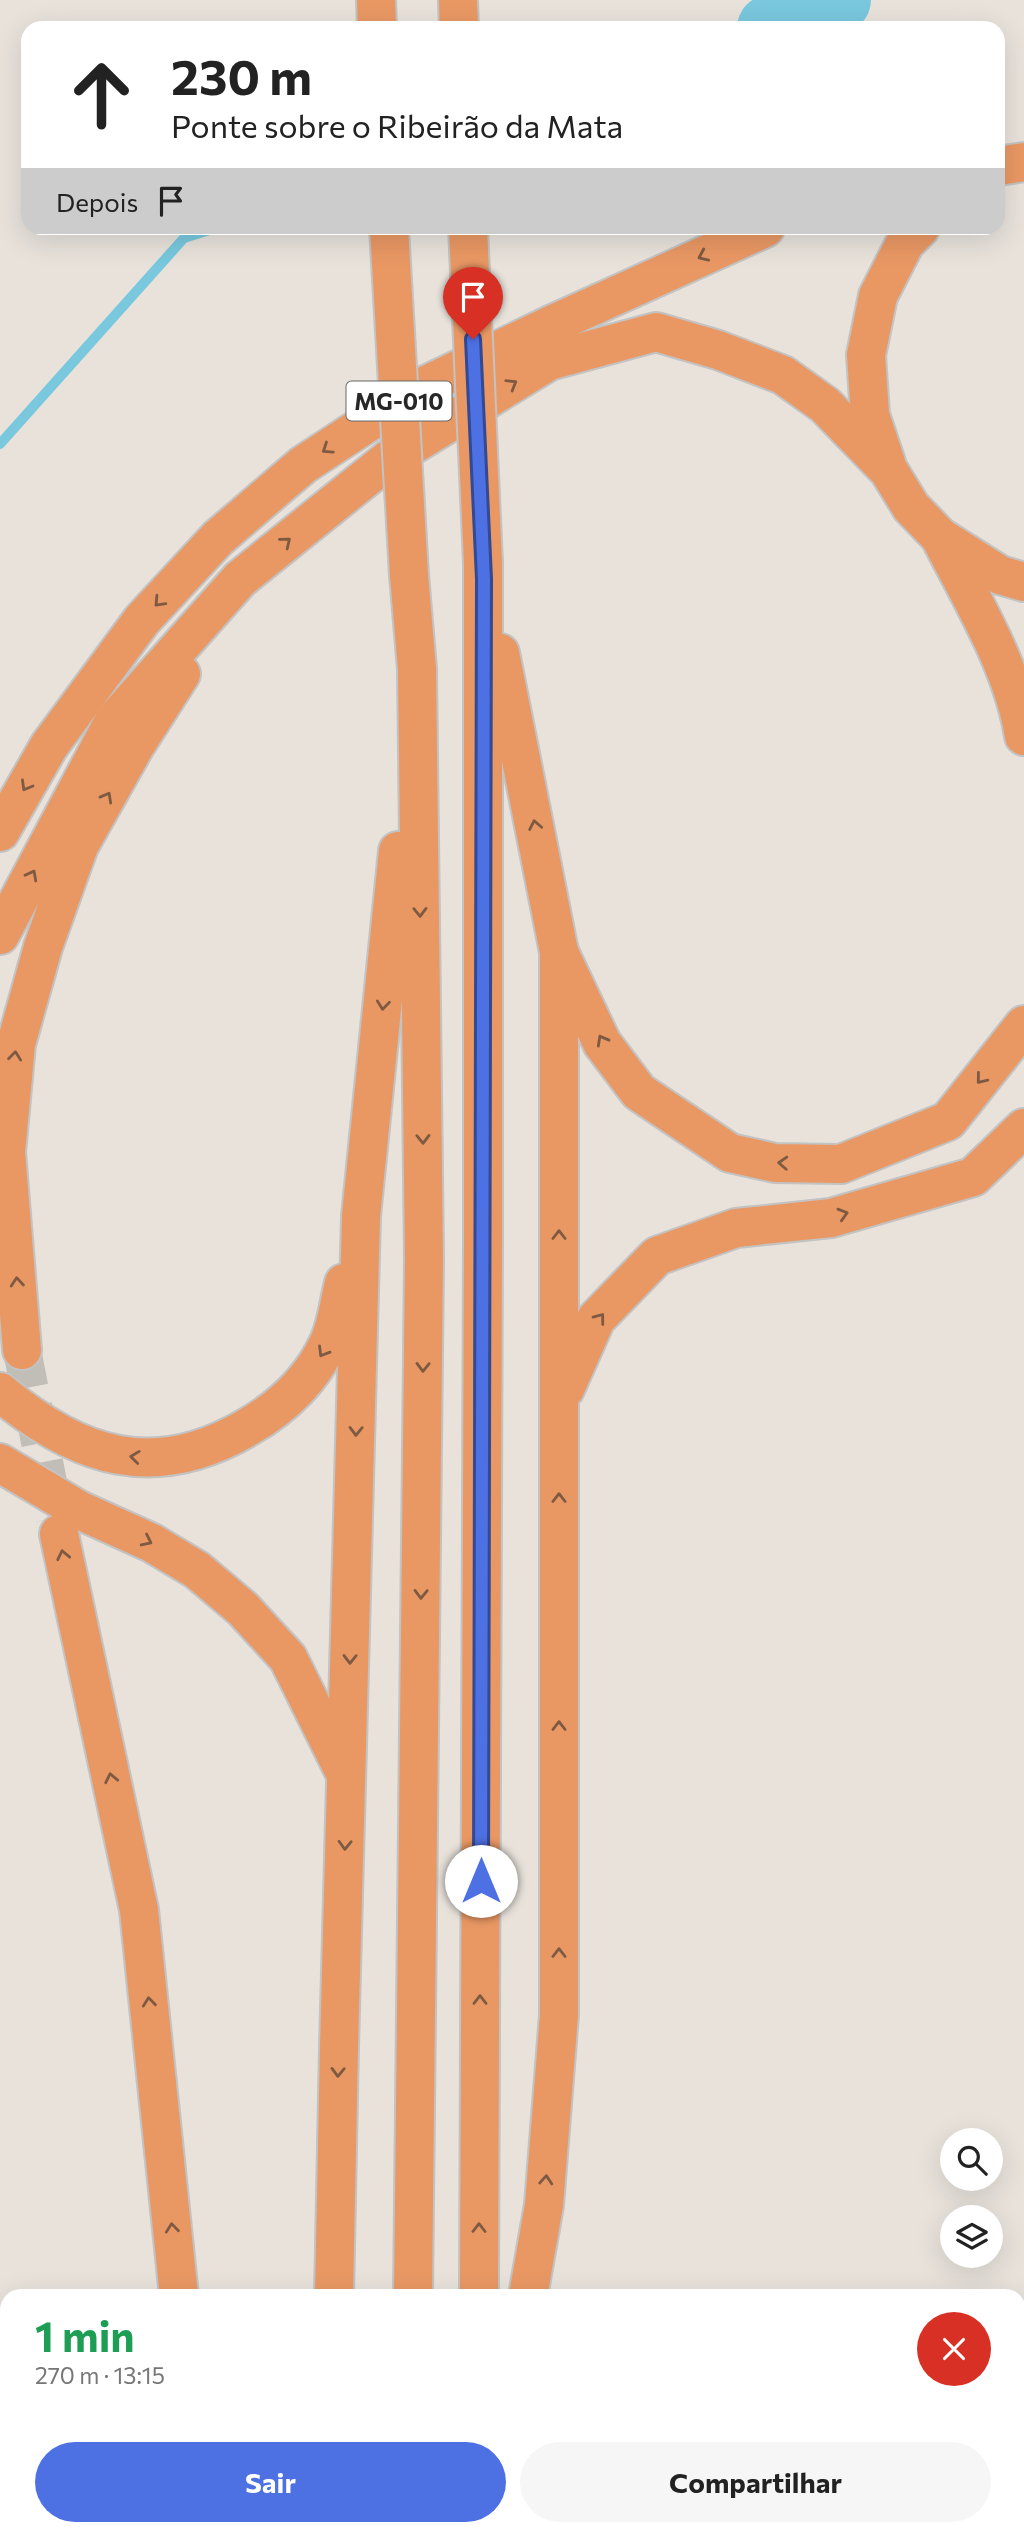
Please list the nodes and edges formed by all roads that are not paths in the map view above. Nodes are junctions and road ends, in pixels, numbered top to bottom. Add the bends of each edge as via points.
1 (376, 0) edge
2 (458, 0) edge
3 (377, 21) edge
4 (459, 21) edge
5 (1024, 162) edge
6 (1005, 165) edge
7 (389, 235) edge
8 (468, 235) edge
9 (750, 235) edge
10 (913, 235) edge
11 (889, 471) junction
12 (940, 537) junction
13 (483, 571) junction
14 (240, 579) junction
15 (1024, 582) edge
16 (417, 669) junction
17 (1024, 736) edge
18 (0, 832) edge
19 (0, 935) edge
20 (559, 952) junction
21 (1024, 1026) edge
22 (1024, 1128) edge
23 (361, 1216) junction
24 (22, 1350) tunnel mouth
25 (0, 1392) edge
26 (560, 1401) junction
27 (0, 1463) edge
28 (58, 1534) tunnel mouth
29 (347, 1776) junction
30 (178, 2289) edge
31 (334, 2289) edge
32 (413, 2289) edge
33 (479, 2289) edge
34 (528, 2289) edge

1 - 3 highway
2 - 4 highway
5 - 6 highway
7 - 16 highway, MG-010, bridge
8 - 13 highway, MG-010, bridge
9 -> 18 highway via 422,387 303,466 218,538 142,620 49,746
10 - 11 highway via 878,296 866,355 870,415
11 - 12 highway via 911,507
14 -> 11 highway via 388,460 549,361 656,332 783,375 825,405
12 - 15 highway via 1000,575
12 - 17 highway via 1000,656
20 -> 13 highway
33 -> 13 highway, MG-010
19 -> 14 highway via 114,721
24 -> 14 highway via 6,1152 16,1044 43,947 79,846 135,746
16 -> 23 highway
16 -> 32 highway, MG-010 via 424,1259
21 -> 20 highway via 948,1121 841,1164 775,1163 730,1153 639,1093 602,1043
26 -> 20 highway
26 -> 22 highway via 596,1319 657,1256 736,1228 831,1218 973,1177
23 -> 25 highway via 329,1343 312,1371 265,1417 213,1447 151,1459 104,1452 29,1417
23 -> 29 highway
34 -> 26 highway via 544,2205 559,2015
27 -> 29 highway via 79,1510 152,1543 197,1570 243,1609 288,1658
30 -> 28 highway via 139,1910
29 -> 31 highway

